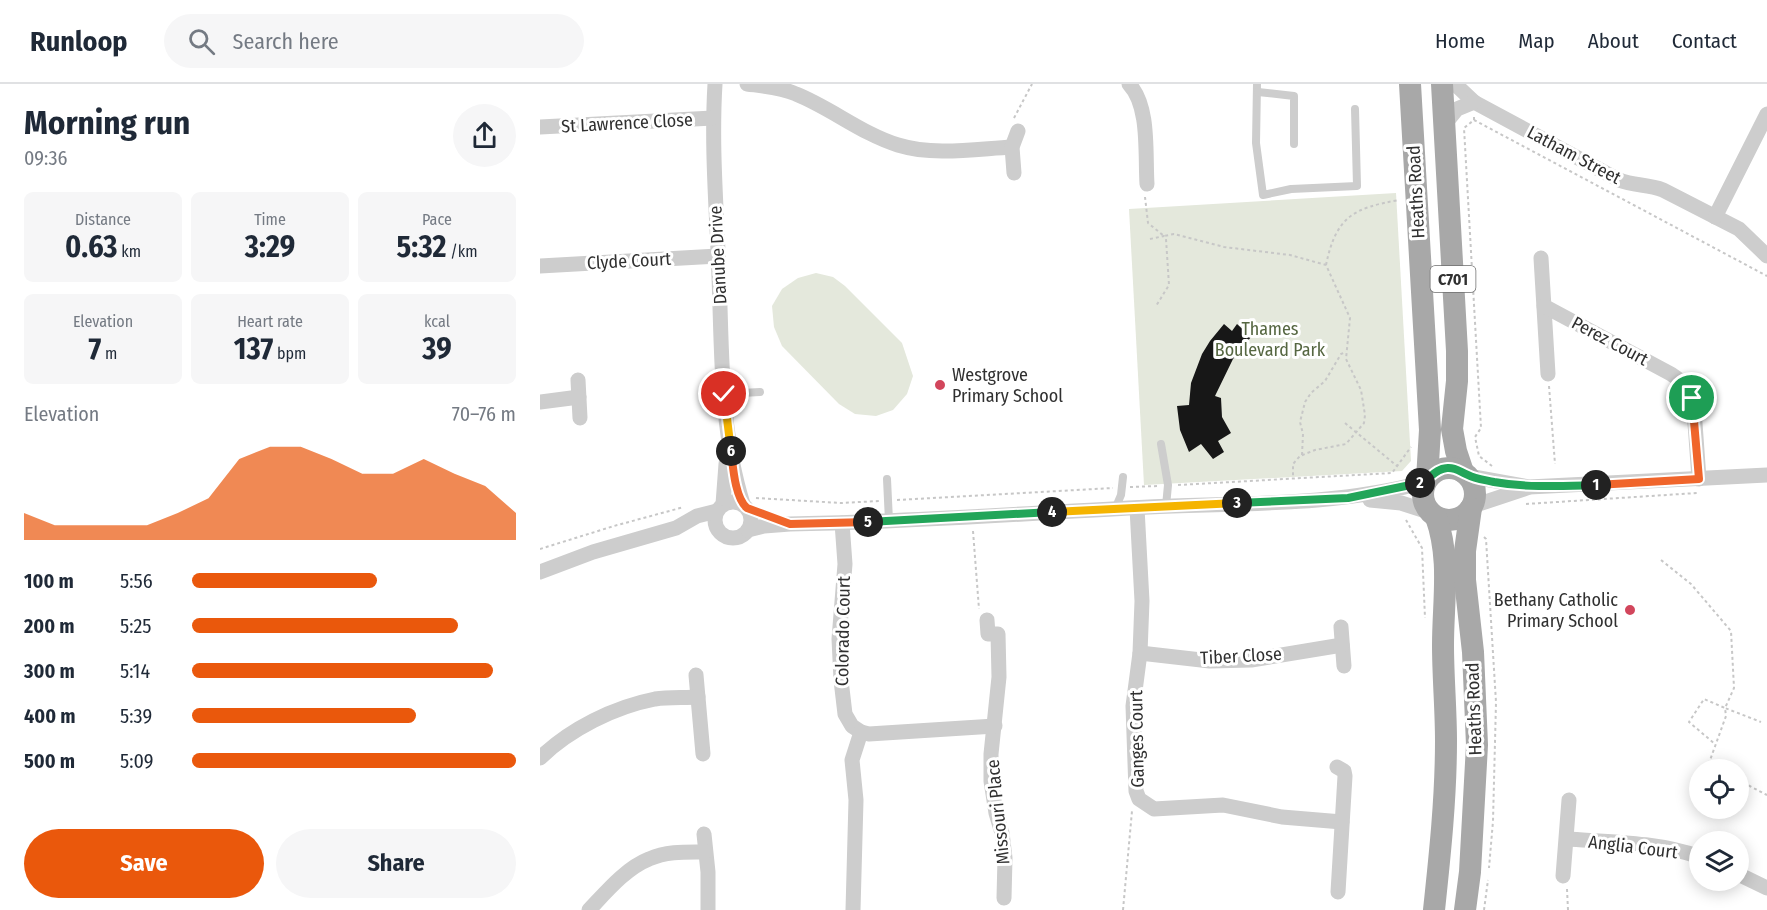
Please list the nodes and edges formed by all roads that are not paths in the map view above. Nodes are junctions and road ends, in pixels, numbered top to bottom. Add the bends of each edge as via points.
1 (715, 84) edge
2 (747, 84) edge
3 (1129, 84) edge
4 (1410, 84) edge
5 (1442, 84) edge
6 (1455, 84) edge
7 (1258, 88) edge
8 (1474, 102) junction
9 (1355, 109) dead end
10 (1767, 114) edge
11 (713, 118) junction
12 (1016, 125) road end
13 (1444, 125) junction
14 (540, 127) edge
15 (1294, 144) dead end
16 (1012, 147) junction
17 (1014, 173) dead end
18 (1147, 184) road end
19 (1715, 217) junction
20 (718, 256) junction
21 (1767, 256) edge
22 (1541, 258) dead end
23 (540, 266) edge
24 (1544, 306) junction
25 (1548, 374) road end
26 (578, 380) dead end
27 (760, 392) dead end
28 (724, 394) junction
29 (579, 397) junction
30 (540, 402) edge
31 (580, 418) dead end
32 (728, 425) junction
33 (1161, 444) dead end
34 (1466, 474) junction
35 (1767, 475) edge
36 (1123, 477) dead end
37 (887, 479) dead end
38 (1426, 480) junction
39 (1698, 486) junction
40 (1529, 487) junction
41 (1348, 498) junction
42 (745, 506) junction
43 (1166, 506) junction
44 (720, 507) junction
45 (1472, 507) junction
46 (1137, 508) junction
47 (1115, 509) junction
48 (1432, 515) junction
49 (889, 521) junction
50 (842, 523) junction
51 (790, 524) junction
52 (676, 528) junction
53 (748, 530) junction
54 (719, 532) junction
55 (540, 572) edge
56 (987, 627) road end
57 (1341, 627) dead end
58 (1342, 645) junction
59 (1140, 653) junction
60 (1344, 666) dead end
61 (696, 675) dead end
62 (698, 697) junction
63 (995, 726) junction
64 (861, 732) junction
65 (702, 754) dead end
66 (540, 758) edge
67 (1345, 776) dead end
68 (1569, 800) dead end
69 (1342, 822) junction
70 (704, 834) dead end
71 (1567, 839) junction
72 (705, 852) junction
73 (1689, 854) edge
74 (1563, 876) road end
75 (1749, 879) edge
76 (1767, 888) edge
77 (1338, 893) dead end
78 (1005, 901) dead end
79 (589, 910) edge
80 (708, 910) edge
81 (853, 910) edge
82 (1434, 910) edge
83 (1465, 910) edge

1 - 11 street, Danube Drive
2 - 16 street via 796,94 899,146 929,151
3 - 18 street via 1142,104
4 - 38 main road, Heaths Road / C701 via 1430,422
5 - 13 main road, Heaths Road / C701
6 - 8 street, Latham Street
7 - 9 lane via 1256,143 1263,195 1291,189 1357,186
7 - 15 lane via 1294,96
8 - 13 street via 1458,109
8 - 19 street, Latham Street via 1619,180 1655,187
10 - 19 street
11 - 14 street, St Lawrence Close
11 - 20 street, Danube Drive
12 - 16 street
13 - 34 main road, Heaths Road / C701 via 1457,351 1452,429
16 - 17 street
19 - 21 street, Latham Street via 1739,229
20 - 23 street, Clyde Court
20 - 28 street, Danube Drive
22 - 24 street, Perez Court
24 - 25 street, Perez Court
24 - 39 street, Perez Court via 1685,385 1694,409
26 - 29 street
27 - 28 lane
28 - 32 street, Danube Drive
29 - 30 street
29 - 31 street
32 - 42 street, Danube Drive via 735,480
32 - 44 street, Danube Drive
33 - 43 lane via 1168,485
34 - 38 main road via 1448,467
34 - 40 street
34 - 45 main road, C701 via 1475,490
35 - 39 street
36 - 47 lane
37 - 49 lane
38 - 41 street
38 - 48 main road, C701 via 1422,499
39 - 40 street
40 - 45 street
41 - 43 street
41 - 48 street via 1401,503
42 - 44 street via 733,501
42 - 51 street
42 - 53 street via 751,519
43 - 46 street
44 - 52 street
44 - 54 street via 714,522
45 - 48 main road via 1452,520
45 - 83 main road, Heaths Road / C701 via 1464,580 1477,745
46 - 47 street
46 - 59 street, Ganges Court via 1142,601
47 - 49 street
48 - 82 main road, Heaths Road / C701 via 1443,537 1445,554 1446,740
49 - 50 street
50 - 51 street
50 - 64 street, Colorado Court via 845,564 839,639 844,714
51 - 53 street
52 - 54 street
52 - 55 street
53 - 54 street via 734,538
56 - 63 street, Missouri Place via 998,633
57 - 58 street
58 - 59 street, Tiber Close via 1251,660 1209,661
58 - 60 street
59 - 69 street, Ganges Court via 1133,706 1136,791 1141,802 1158,809 1223,805 1282,817
61 - 62 street
62 - 65 street
62 - 66 street via 656,699 613,713 565,736
63 - 64 street
63 - 78 street, Missouri Place via 991,781 1005,858
64 - 81 street via 852,760 856,800
67 - 69 street
68 - 71 street, Anglia Court
69 - 77 street
70 - 72 street
71 - 73 street, Anglia Court via 1645,845
71 - 74 street, Anglia Court
72 - 79 street via 673,852 649,859 629,872
72 - 80 street
75 - 76 street

